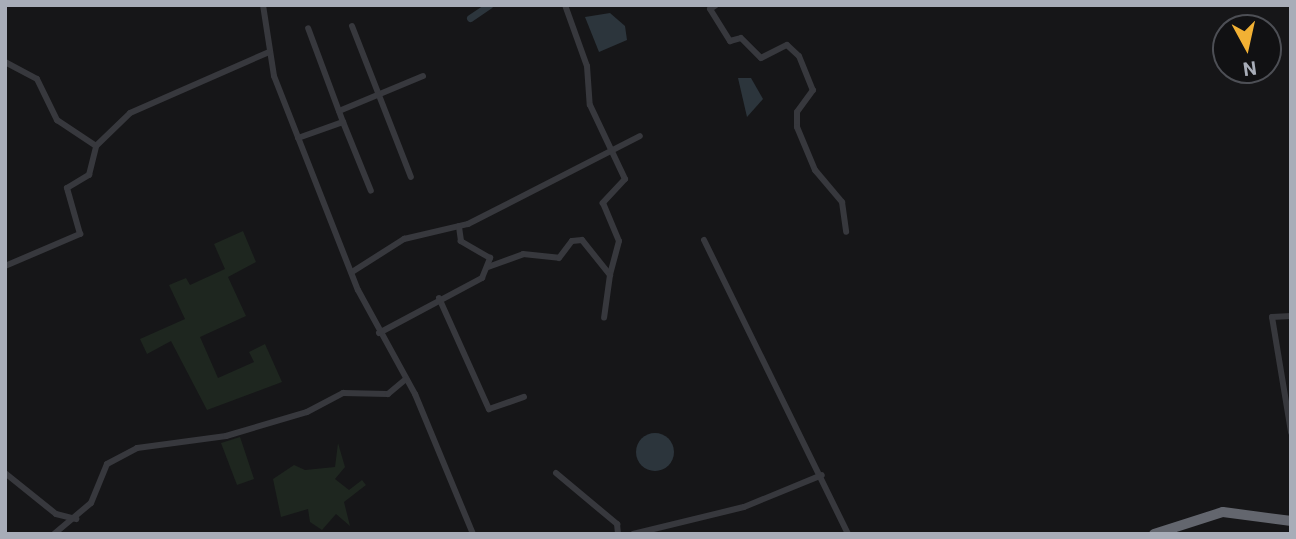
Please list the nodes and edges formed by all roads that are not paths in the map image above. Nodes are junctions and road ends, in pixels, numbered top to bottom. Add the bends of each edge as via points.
1 (262, 5) edge
2 (565, 5) edge
3 (716, 5) edge
4 (352, 26) dead end
5 (308, 28) dead end
6 (270, 52) junction
7 (5, 62) edge
8 (423, 76) dead end
9 (379, 94) junction
10 (339, 111) junction
11 (343, 122) junction
12 (640, 136) dead end
13 (298, 138) junction
14 (96, 146) junction
15 (615, 152) junction
16 (411, 177) dead end
17 (370, 191) dead end
18 (459, 226) junction
19 (846, 232) dead end
20 (705, 240) dead end
21 (5, 266) edge
22 (488, 267) junction
23 (352, 272) junction
24 (610, 275) junction
25 (439, 298) junction
26 (1291, 316) edge
27 (604, 318) dead end
28 (379, 333) junction
29 (406, 379) junction
30 (524, 397) dead end
31 (1291, 432) edge
32 (5, 473) edge
33 (556, 473) dead end
34 (822, 475) junction
35 (76, 520) junction
36 (1291, 522) edge
37 (54, 534) edge
38 (473, 534) edge
39 (618, 534) edge
40 (633, 534) edge
41 (848, 534) edge
42 (1154, 534) edge

1 - 6 street
2 - 15 street via 587,66 590,105
3 - 19 street via 710,9 730,41 741,38 755,56 787,46 799,56 813,90 797,112 797,127 815,170 842,202
4 - 9 street
5 - 10 street
6 - 13 street
6 - 14 street via 130,113
7 - 14 street via 37,79 57,120
8 - 9 street
9 - 10 street
9 - 16 street
10 - 11 street
11 - 13 street
11 - 17 street
12 - 15 street
13 - 23 street
14 - 21 street via 89,175 65,196 80,234
15 - 18 street
15 - 24 street via 625,178 603,203 619,241
18 - 22 street via 461,241 490,258
18 - 23 street via 404,239
20 - 34 street
22 - 24 street via 523,254 559,258 572,241 582,240
22 - 25 street via 482,278
23 - 28 street
24 - 27 street
25 - 28 street
25 - 30 street via 489,409
26 - 31 street via 1272,317
28 - 29 street
29 - 35 street via 388,394 343,393 307,412 226,436 137,448 107,464 91,503
29 - 38 street
32 - 35 street via 56,514
33 - 39 street via 617,524
34 - 40 street via 731,510
34 - 41 street
35 - 37 street
36 - 42 highway via 1223,512

